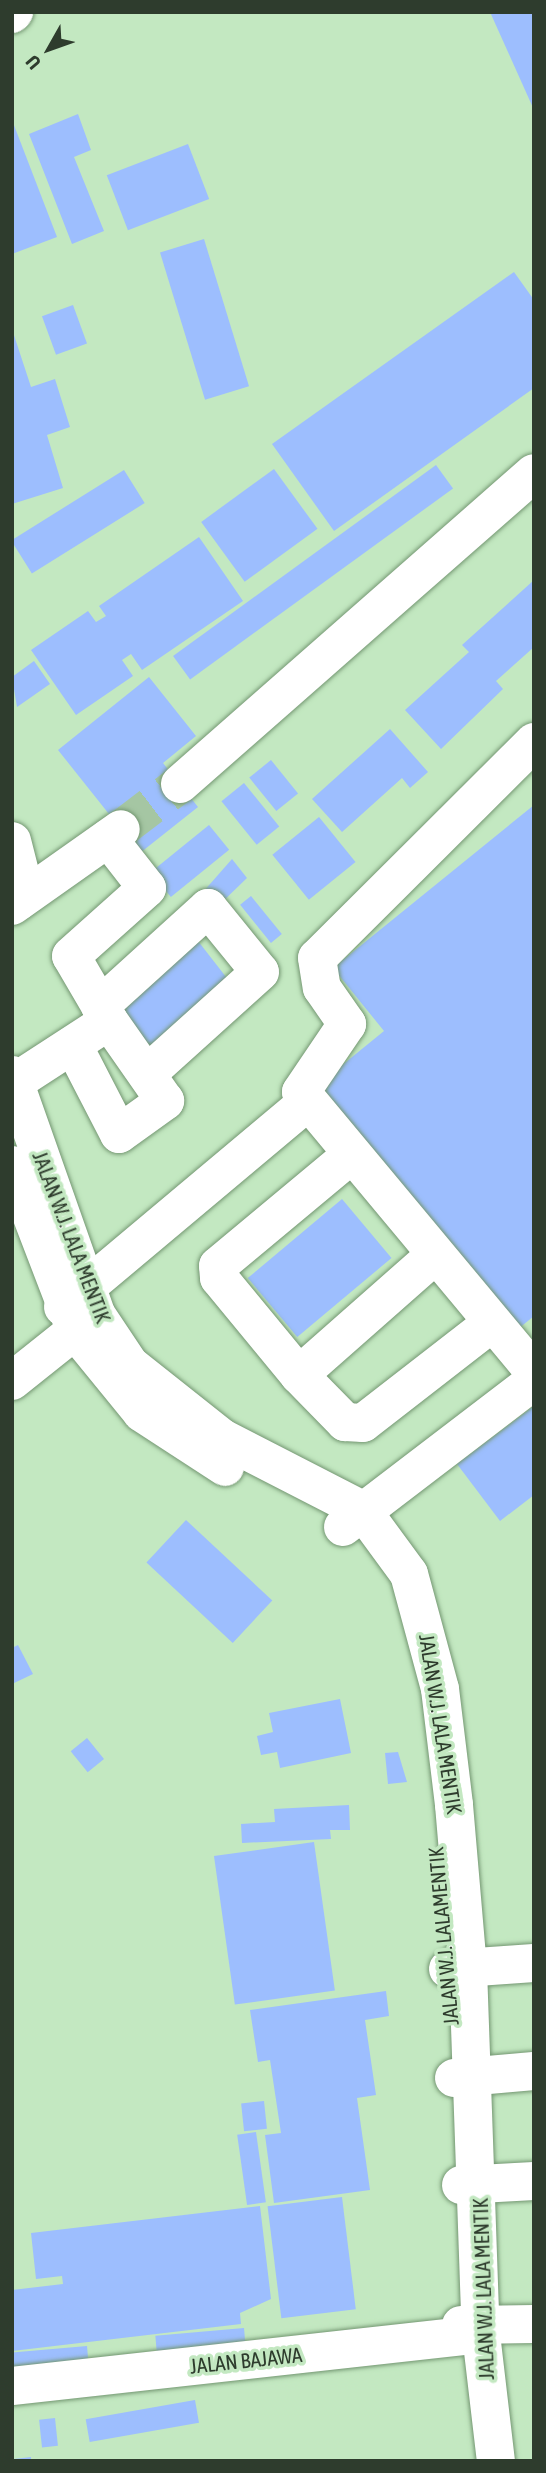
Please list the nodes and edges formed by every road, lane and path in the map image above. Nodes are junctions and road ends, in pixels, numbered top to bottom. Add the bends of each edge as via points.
1 (534, 472) edge
2 (534, 742) edge
3 (180, 784) tunnel mouth
4 (12, 841) edge
5 (16, 903) edge
6 (105, 1014) junction
7 (73, 1045) junction
8 (148, 1073) junction
9 (14, 1078) edge
10 (307, 1102) junction
11 (351, 1155) junction
12 (12, 1165) edge
13 (435, 1255) junction
14 (81, 1311) junction
15 (522, 1351) edge
16 (299, 1375) junction
17 (12, 1381) edge
18 (353, 1518) junction
19 (534, 1963) edge
20 (458, 1969) junction
21 (534, 2071) edge
22 (464, 2076) junction
23 (534, 2182) edge
24 (470, 2184) junction
25 (529, 2324) edge
26 (471, 2330) junction
27 (12, 2386) edge
28 (477, 2461) edge
29 (496, 2461) edge

1 - 3 main road
2 - 10 main road via 317,958 322,988 347,1024 302,1083
4 - 5 main road via 23,884
5 - 6 main road via 115,834 147,888 71,956
6 - 7 main road
6 - 8 main road
6 - 8 main road via 208,908 260,972
7 - 8 main road via 119,1134 166,1101
7 - 9 main road
9 - 14 main road, JALAN W.J. LALA MENTIK
10 - 11 main road
10 - 14 main road
11 - 13 main road
11 - 16 main road via 218,1266 219,1278
12 - 14 main road
13 - 15 main road
13 - 16 main road
14 - 17 main road
14 - 18 main road, JALAN W.J. LALA MENTIK via 161,1395
15 - 16 main road via 363,1423 345,1422
15 - 18 main road
18 - 20 main road, JALAN W.J. LALAMENTIK via 389,1580 410,1649
19 - 20 main road
20 - 22 main road, JALAN W.J. LALAMENTIK
21 - 22 main road
22 - 24 main road, JALAN W.J. LALAMENTIK
23 - 24 main road
24 - 26 main road, JALAN W.J. LALAMENTIK
25 - 26 main road, JALAN BAJAWA
26 - 27 main road, JALAN BAJAWA
26 - 28 main road, JALAN W.J. LALAMENTIK
26 - 29 main road, JALAN W.J. LALA MENTIK

